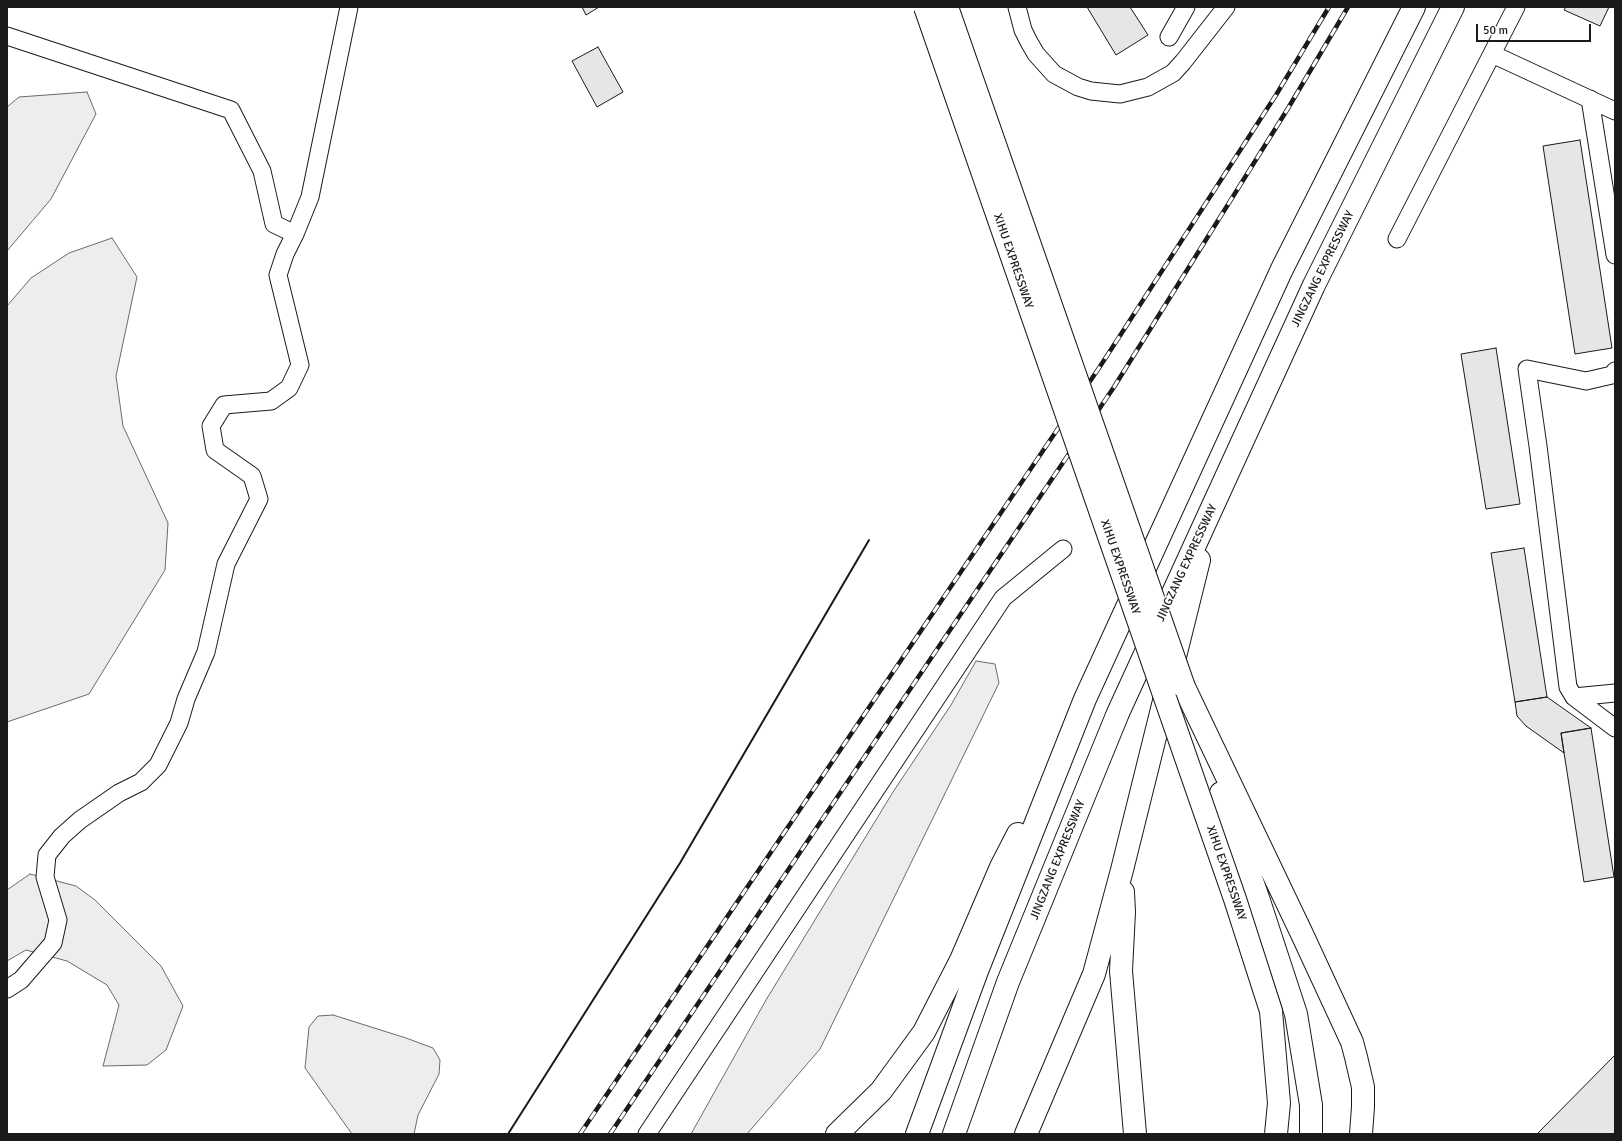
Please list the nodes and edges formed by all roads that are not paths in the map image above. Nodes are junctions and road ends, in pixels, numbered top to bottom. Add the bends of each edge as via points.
1 (348, 7) edge
2 (925, 7) edge
3 (947, 7) edge
4 (1017, 7) edge
5 (1186, 7) edge
6 (1226, 7) edge
7 (1414, 7) edge
8 (1453, 7) edge
9 (1516, 7) edge
10 (7, 36) edge
11 (1169, 37) dead end
12 (1492, 54) junction
13 (1590, 99) junction
14 (1615, 111) edge
15 (295, 234) junction
16 (1396, 239) dead end
17 (1615, 255) edge
18 (1615, 371) edge
19 (1212, 507) junction
20 (1063, 549) dead end
21 (1184, 687) junction
22 (1615, 693) edge
23 (1574, 697) junction
24 (1086, 699) junction
25 (1615, 728) edge
26 (1122, 870) junction
27 (7, 989) edge
28 (647, 1134) edge
29 (837, 1134) edge
30 (917, 1134) edge
31 (954, 1134) edge
32 (1026, 1134) edge
33 (1135, 1134) edge
34 (1276, 1134) edge
35 (1311, 1134) edge
36 (1361, 1134) edge

1 - 15 street via 310,196
2 - 34 highway, XIHU EXPRESSWAY, bridge via 1236,899 1271,1010 1279,1104
3 - 21 highway, XIHU EXPRESSWAY, bridge
4 - 6 street via 1029,42 1054,74 1091,91 1120,94 1148,87 1173,73
5 - 11 street
7 - 24 highway via 1282,269
8 - 19 highway, JINGZANG EXPRESSWAY via 1314,285
9 - 12 street
10 - 15 street via 231,110 262,171 274,224
12 - 13 street
12 - 16 street
13 - 14 street
13 - 17 street
15 - 27 street via 278,275 300,366 289,388 270,401 224,405 211,426 215,450 252,476 259,498 226,564 206,652 179,723 158,765 141,782 119,793 80,820 47,854 45,877 58,920 53,943 21,980
18 - 23 street via 1612,375 1586,381 1527,369 1568,687
19 - 26 highway
19 - 31 highway, JINGZANG EXPRESSWAY via 1118,713 1008,982
20 - 28 street via 1003,598
21 - 35 highway via 1296,1014 1311,1105
21 - 36 highway via 1352,1042 1363,1087
22 - 23 street
23 - 25 street
24 - 29 highway via 1001,867 961,960 924,1032 880,1091
24 - 30 highway via 977,971
26 - 32 highway via 1094,974
26 - 33 highway via 1124,912 1121,970

